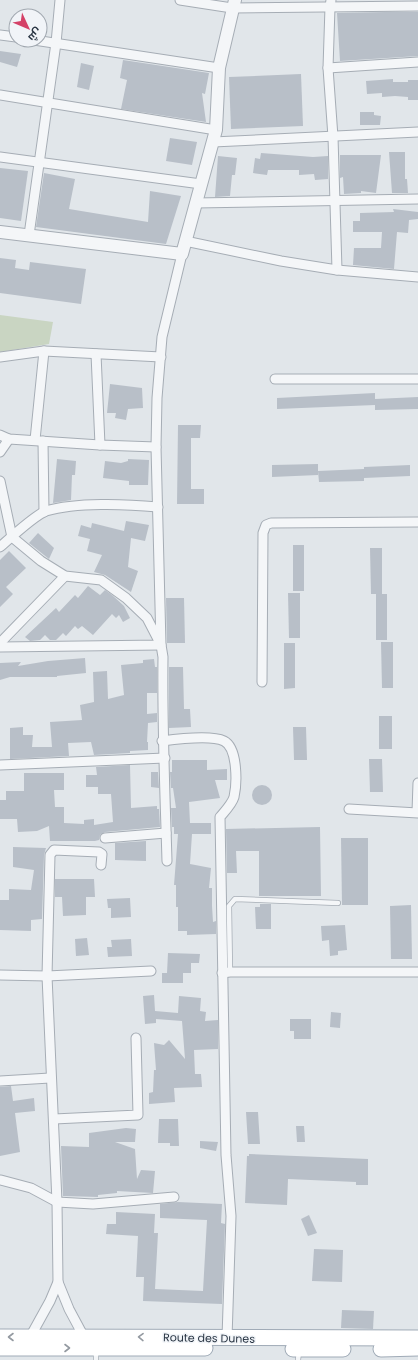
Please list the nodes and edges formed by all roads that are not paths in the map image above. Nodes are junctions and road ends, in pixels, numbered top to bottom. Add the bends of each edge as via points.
1 (60, 0) edge
2 (180, 0) edge
3 (331, 3) edge
4 (233, 4) edge
5 (418, 6) edge
6 (48, 42) edge
7 (56, 43) junction
8 (418, 62) edge
9 (219, 68) junction
10 (328, 68) junction
11 (0, 95) edge
12 (46, 103) junction
13 (418, 132) edge
14 (214, 136) junction
15 (333, 136) junction
16 (0, 157) edge
17 (39, 162) junction
18 (201, 184) junction
19 (418, 200) edge
20 (335, 202) junction
21 (195, 203) junction
22 (0, 232) edge
23 (29, 235) junction
24 (186, 242) junction
25 (182, 254) junction
26 (338, 270) junction
27 (418, 277) edge
28 (44, 351) junction
29 (96, 354) junction
30 (0, 357) edge
31 (160, 357) junction
32 (275, 379) dead end
33 (418, 379) edge
34 (0, 435) edge
35 (9, 439) junction
36 (39, 440) junction
37 (100, 445) junction
38 (156, 447) junction
39 (0, 452) edge
40 (0, 481) edge
41 (158, 507) junction
42 (44, 512) junction
43 (418, 522) edge
44 (12, 537) junction
45 (0, 547) edge
46 (65, 576) junction
47 (0, 643) edge
48 (161, 645) junction
49 (0, 647) edge
50 (262, 682) dead end
51 (162, 740) junction
52 (165, 758) junction
53 (0, 765) edge
54 (418, 783) edge
55 (349, 809) dead end
56 (417, 813) edge
57 (166, 833) junction
58 (105, 838) dead end
59 (168, 861) dead end
60 (101, 865) dead end
61 (338, 903) dead end
62 (152, 971) dead end
63 (226, 972) junction
64 (418, 972) edge
65 (0, 974) edge
66 (46, 976) junction
67 (136, 1038) dead end
68 (50, 1078) junction
69 (0, 1080) edge
70 (54, 1119) junction
71 (1, 1180) edge
72 (174, 1197) dead end
73 (57, 1202) junction
74 (58, 1282) junction
75 (84, 1336) junction
76 (0, 1337) edge
77 (226, 1338) junction
78 (418, 1338) edge
79 (28, 1342) junction
80 (0, 1348) edge
81 (418, 1348) edge
82 (96, 1354) edge
83 (298, 1354) edge

1 - 7 street
2 - 4 street
3 - 4 street
3 - 5 street
3 - 10 street
4 - 9 street
6 - 7 street
7 - 9 street
7 - 12 street
8 - 10 street
9 - 14 street
10 - 15 street
11 - 12 street
12 - 14 street
12 - 17 street
13 - 15 street
14 - 15 street
14 - 18 street
15 - 20 street
16 - 17 street
17 - 18 street
17 - 23 street
18 - 21 street
19 - 20 street
20 - 21 street
20 - 26 street
21 - 24 street
22 - 23 street
23 - 25 street
24 - 25 street
24 - 26 street
25 - 31 street via 162,337
26 - 27 street
28 - 29 street
28 - 30 street
28 - 36 street
29 - 31 street
29 - 37 street
31 - 38 street
32 - 33 street
34 - 35 street
35 - 36 street
35 - 39 street
36 - 37 street
36 - 42 street
37 - 38 street
38 - 41 street
40 - 44 street
41 - 42 street via 73,507
41 - 48 street
42 - 44 street
43 - 50 street via 266,525 263,532
44 - 45 street
44 - 46 street via 41,561
46 - 47 street
46 - 48 street via 101,580 126,598 147,618
48 - 49 street
48 - 51 street
51 - 52 street
51 - 63 street via 196,737 225,741 234,754 234,798 220,817
52 - 53 street
52 - 57 street
54 - 56 street
55 - 56 street
57 - 58 street
57 - 59 street
60 - 66 street via 102,854 99,852 51,852
61 - 63 lane via 235,899 231,901
62 - 66 street
63 - 64 street
63 - 77 street via 226,1155 231,1216
65 - 66 street
66 - 68 street
67 - 70 street via 138,1115
68 - 69 street
68 - 70 street
70 - 73 street
71 - 73 street via 31,1188
72 - 73 street via 93,1204
73 - 74 street
74 - 75 street
74 - 79 street
77 -> 75 main road, Route des Dunes
75 - 79 main road, Route des Dunes
79 -> 76 main road, Route des Dunes
77 - 78 main road, Route des Dunes
79 - 80 main road, Route des Dunes
79 -> 82 main road, Route des Dunes
81 - 83 main road, Route des Dunes
82 - 83 main road, Route des Dunes

